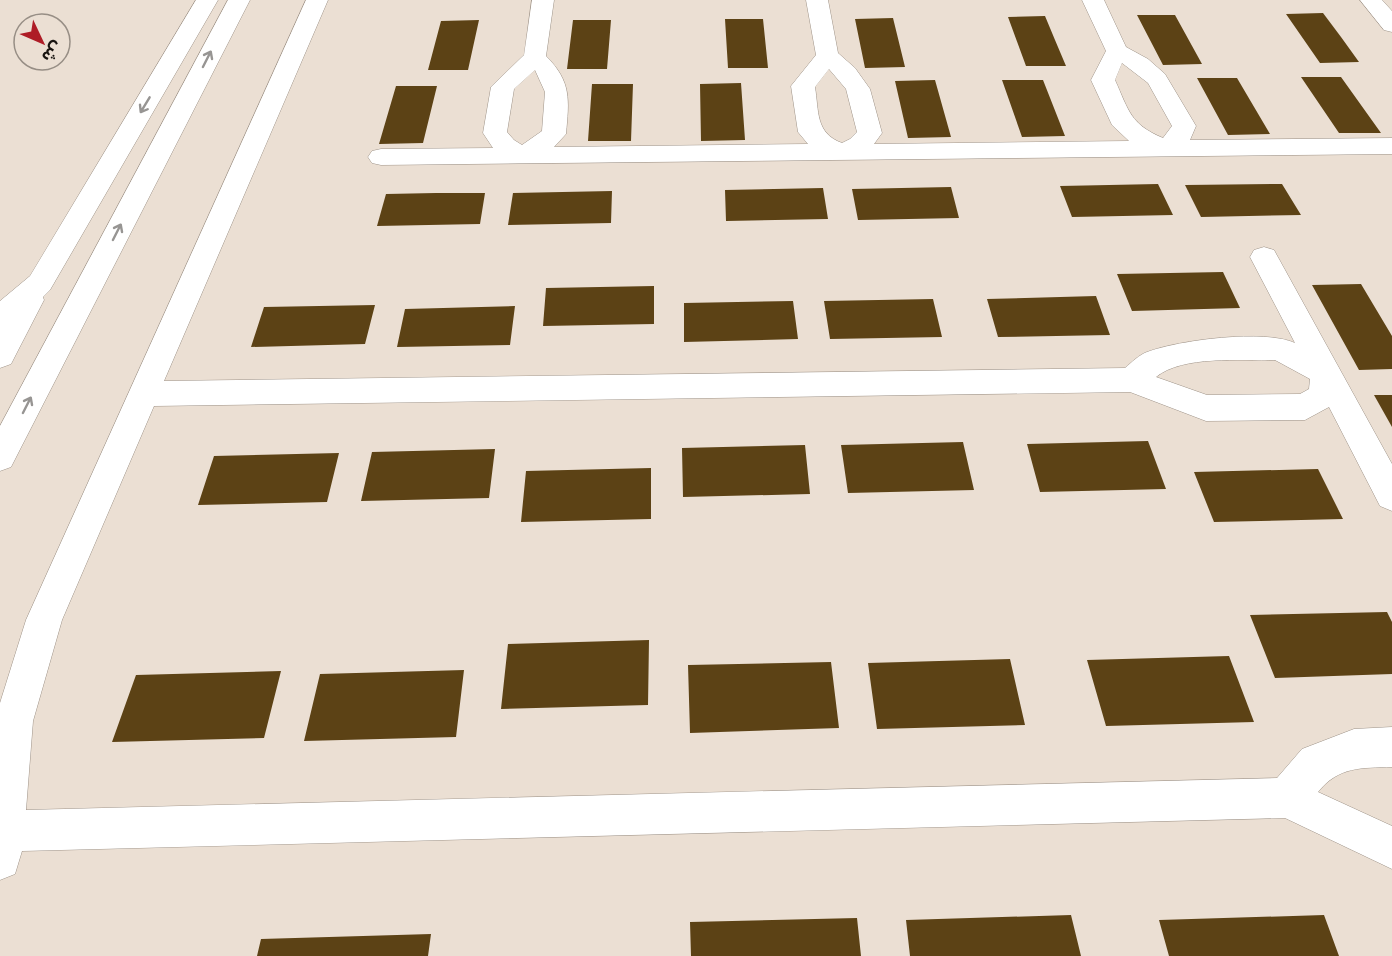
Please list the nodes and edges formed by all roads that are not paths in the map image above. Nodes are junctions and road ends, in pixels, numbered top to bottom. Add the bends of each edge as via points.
1 (207, 0) edge
2 (239, 0) edge
3 (317, 0) edge
4 (543, 0) edge
5 (817, 0) edge
6 (1093, 0) edge
7 (1371, 0) edge
8 (1392, 26) edge
9 (1117, 51) junction
10 (827, 56) junction
11 (535, 57) junction
12 (1392, 146) edge
13 (1166, 148) junction
14 (842, 152) junction
15 (521, 155) junction
16 (381, 156) dead end
17 (1264, 257) dead end
18 (40, 283) junction
19 (0, 318) edge
20 (0, 356) edge
21 (1326, 374) junction
22 (1131, 380) junction
23 (146, 394) junction
24 (1, 455) edge
25 (1392, 496) edge
26 (1392, 747) edge
27 (1287, 798) junction
28 (1, 845) edge
29 (1392, 848) edge

1 -> 18 street
24 -> 2 street
3 - 23 street
4 - 11 street
5 - 10 street
6 - 9 street
7 - 8 street
9 - 13 street via 1103,80 1124,125
9 - 13 street via 1157,79 1184,126 1178,139
10 - 14 street via 803,86 810,132 824,145
10 - 14 street via 858,85 870,133 859,145
11 - 15 street via 550,71 557,86 554,134
11 - 15 street via 503,87 495,133 505,146
12 - 13 street
13 - 14 street
14 - 15 street
15 - 16 street
17 - 21 street
18 - 19 street
18 - 20 street
21 - 22 street via 1278,348 1185,352 1155,361
21 - 22 street via 1323,395 1305,407 1206,408
21 - 25 street
22 - 23 street
23 - 28 street via 44,620 14,721
26 - 27 street via 1354,749 1316,763
27 - 28 street
27 - 29 street

